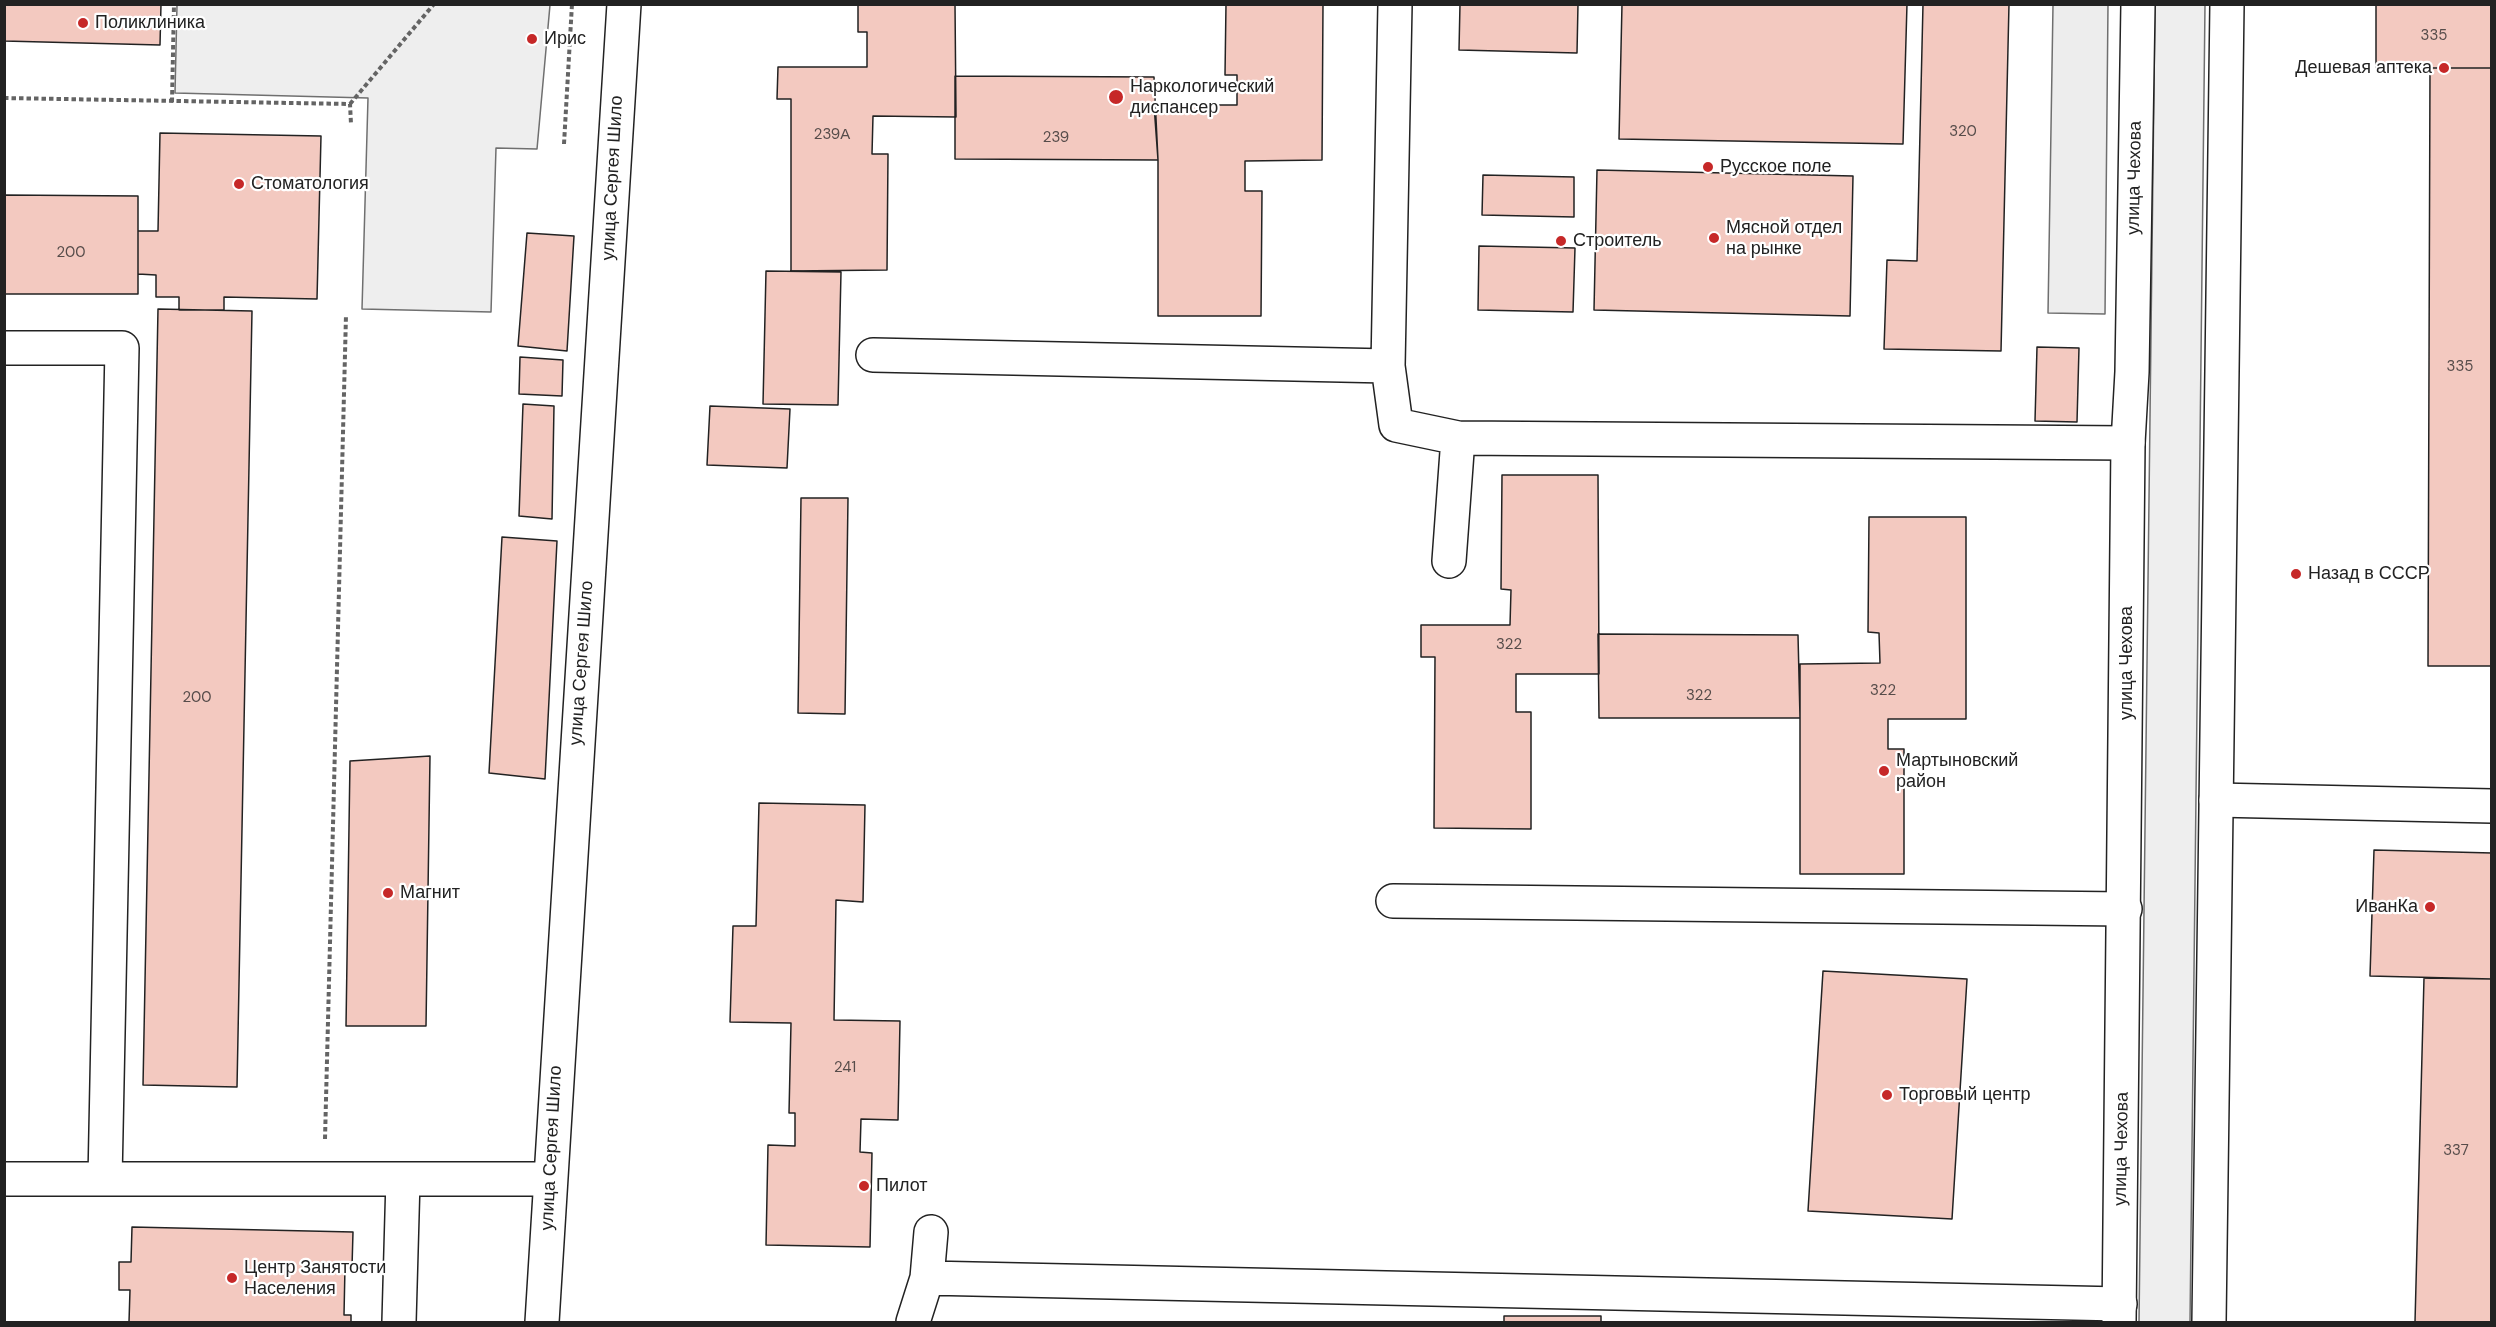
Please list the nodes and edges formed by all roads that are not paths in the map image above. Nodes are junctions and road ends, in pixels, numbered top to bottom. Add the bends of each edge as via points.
1 (624, 4) edge
2 (1395, 4) edge
3 (2138, 4) edge
4 (2227, 4) edge
5 (4, 348) edge
6 (873, 355) dead end
7 (1388, 366) junction
8 (1458, 438) junction
9 (2128, 443) junction
10 (1449, 561) dead end
11 (2216, 800) junction
12 (2492, 806) edge
13 (1393, 901) dead end
14 (2125, 909) junction
15 (4, 1179) edge
16 (105, 1179) junction
17 (403, 1179) junction
18 (549, 1179) junction
19 (931, 1232) dead end
20 (927, 1278) junction
21 (2120, 1313) edge
22 (399, 1323) edge
23 (542, 1323) edge
24 (913, 1323) edge
25 (2209, 1323) edge

1 - 18 main road, улица Сергея Шило
2 - 7 main road
3 - 9 main road, улица Чехова
4 - 11 main road
5 - 16 main road via 122,348
6 - 7 main road
7 - 8 main road via 1396,425
8 - 9 main road
8 - 10 main road
9 - 14 main road, улица Чехова
11 - 12 main road
11 - 25 main road
13 - 14 main road
14 - 21 main road, улица Чехова
15 - 16 main road
16 - 17 main road
17 - 18 main road
17 - 22 main road
18 - 23 main road, улица Сергея Шило
19 - 20 main road
20 - 21 main road
20 - 24 main road

